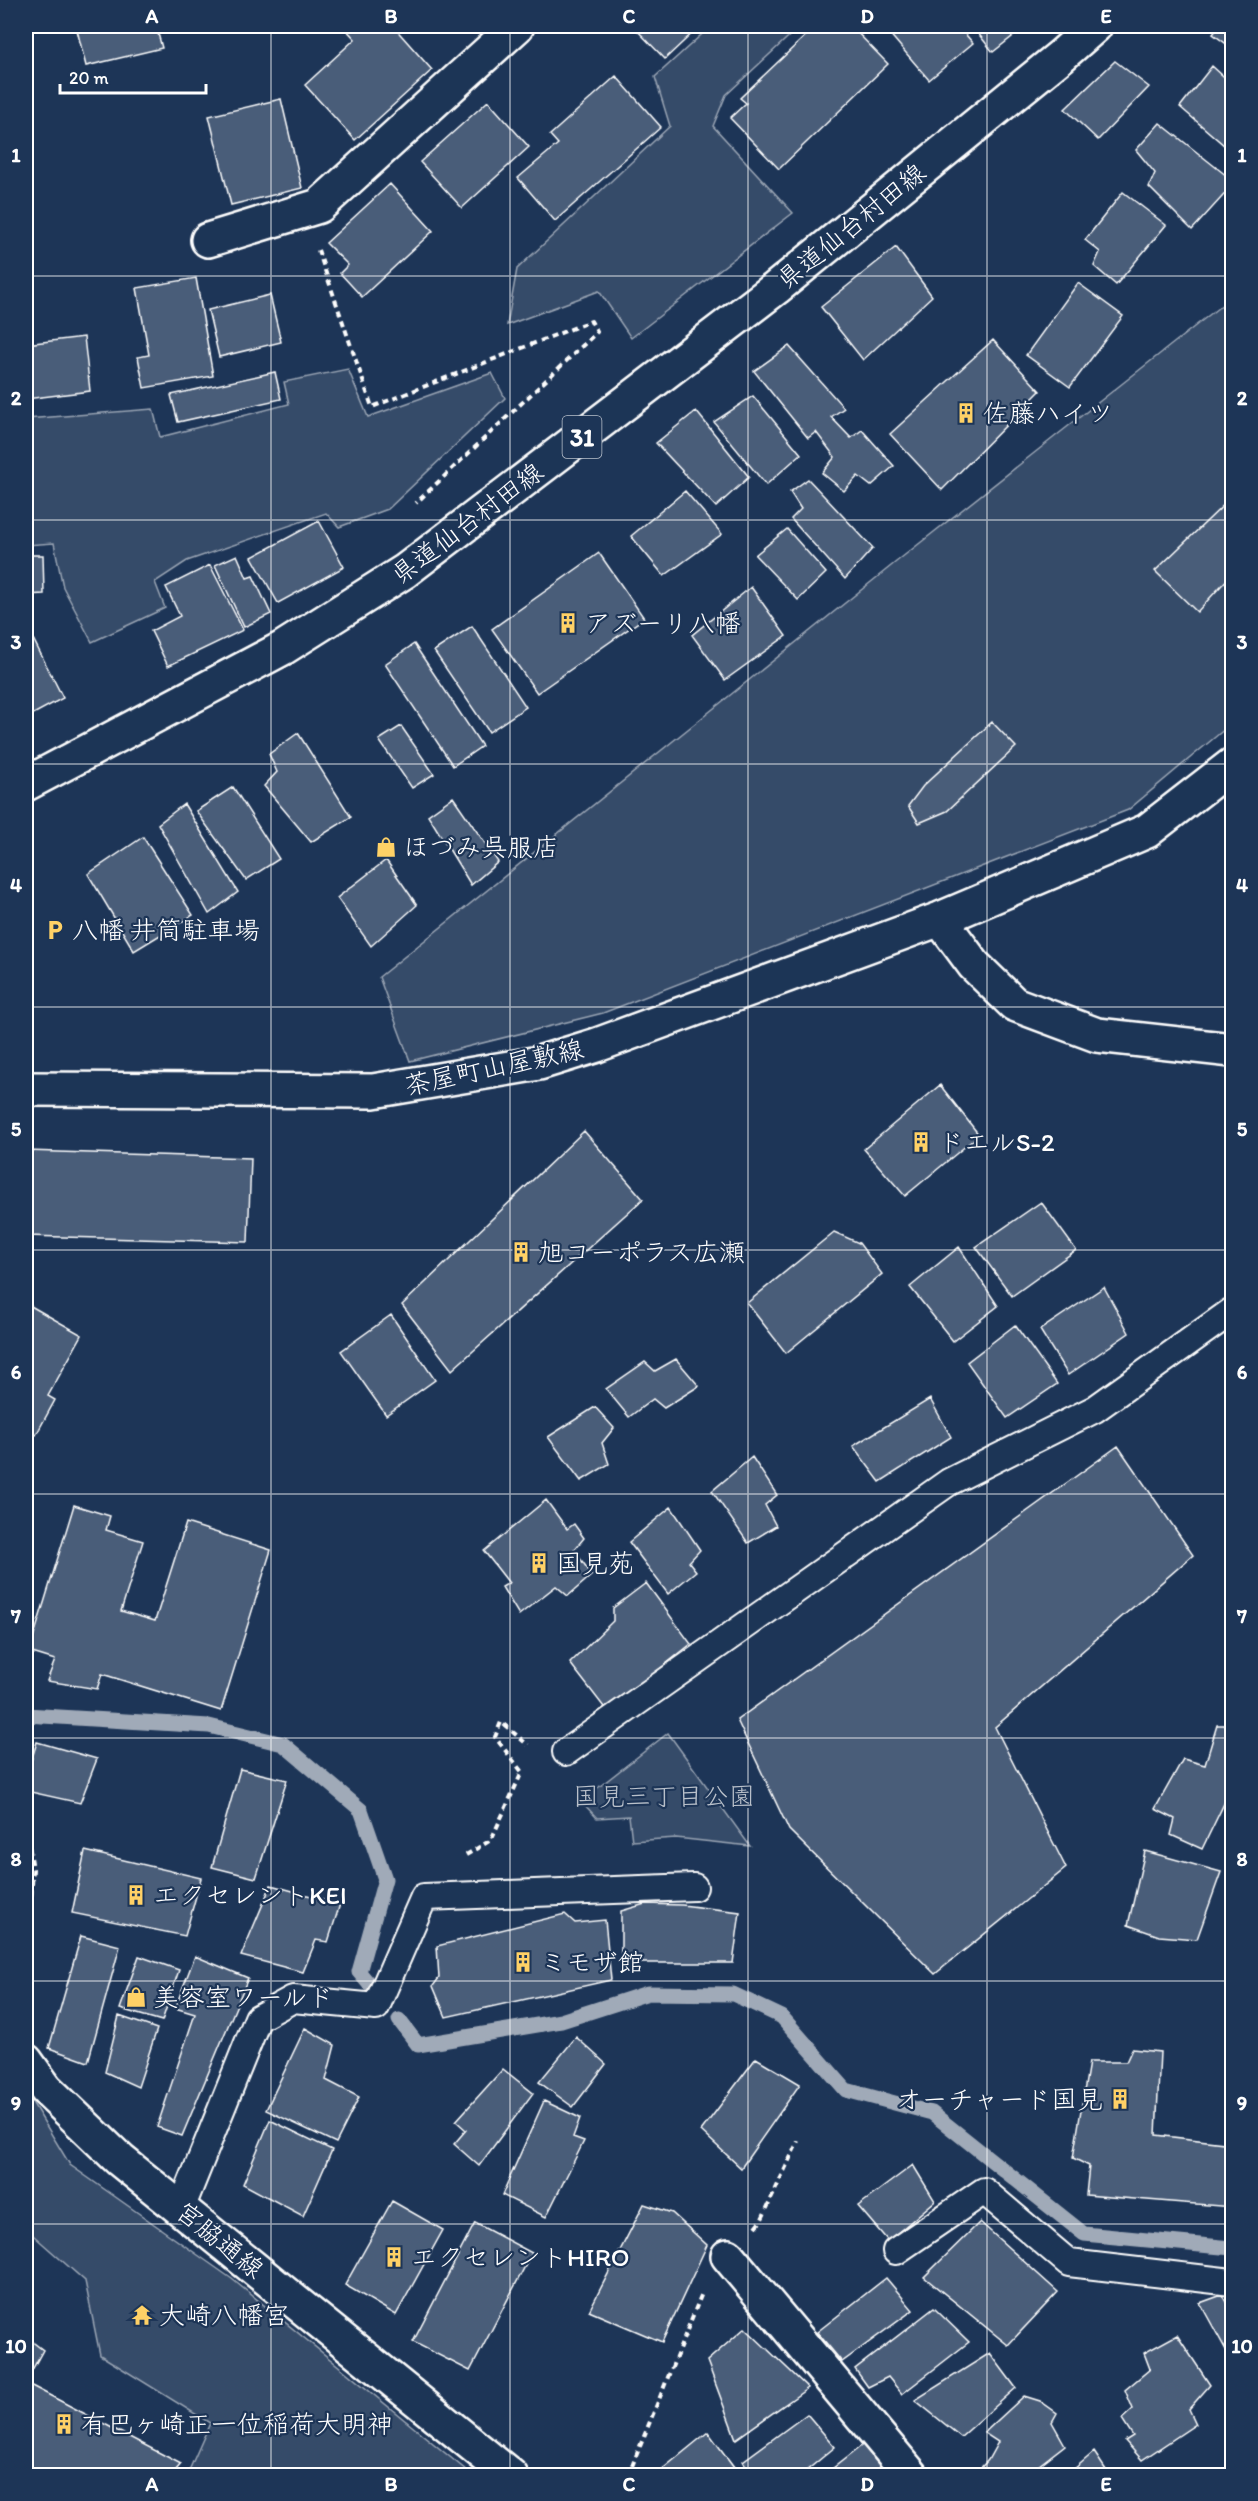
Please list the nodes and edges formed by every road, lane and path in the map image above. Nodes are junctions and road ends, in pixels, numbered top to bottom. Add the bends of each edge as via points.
1 (517, 26) edge
2 (1095, 26) edge
3 (319, 206) junction
4 (208, 240) dead end
5 (416, 503) dead end
6 (1233, 765) edge
7 (26, 784) edge
8 (940, 919) junction
9 (1233, 1050) edge
10 (26, 1089) edge
11 (1233, 1311) edge
12 (566, 1752) joint
13 (26, 1827) edge
14 (694, 1887) dead end
15 (424, 1898) junction
16 (26, 1978) edge
17 (26, 2061) edge
18 (798, 2141) dead end
19 (181, 2209) junction
20 (896, 2252) dead end
21 (728, 2256) junction
22 (1233, 2282) edge
23 (511, 2475) edge
24 (628, 2475) edge
25 (912, 2475) edge

1 - 3 street
2 - 7 street, 県道仙台村田線 / 31 via 785,280 405,571 284,648
3 - 4 street
3 - 5 path via 312,231 372,407 591,321 597,332
6 - 8 street, 茶屋町山屋敷線 via 1147,831
8 - 9 street via 974,965 1014,1004 1097,1035
8 - 10 street, 茶屋町山屋敷線 via 539,1063 373,1091
11 - 12 lane via 1095,1409 949,1482
12 - 15 path via 544,1760 501,1722 495,1737 522,1772 491,1840 447,1867
13 - 16 path via 33,1869
14 - 15 lane
15 - 19 lane via 376,2007 293,1999 258,2018
17 - 19 street, 宮脇通線 via 46,2089 112,2152
18 - 21 path via 761,2221
19 - 23 street, 宮脇通線
20 - 22 lane via 984,2191 1069,2263
21 - 24 path via 702,2293
21 - 25 street

